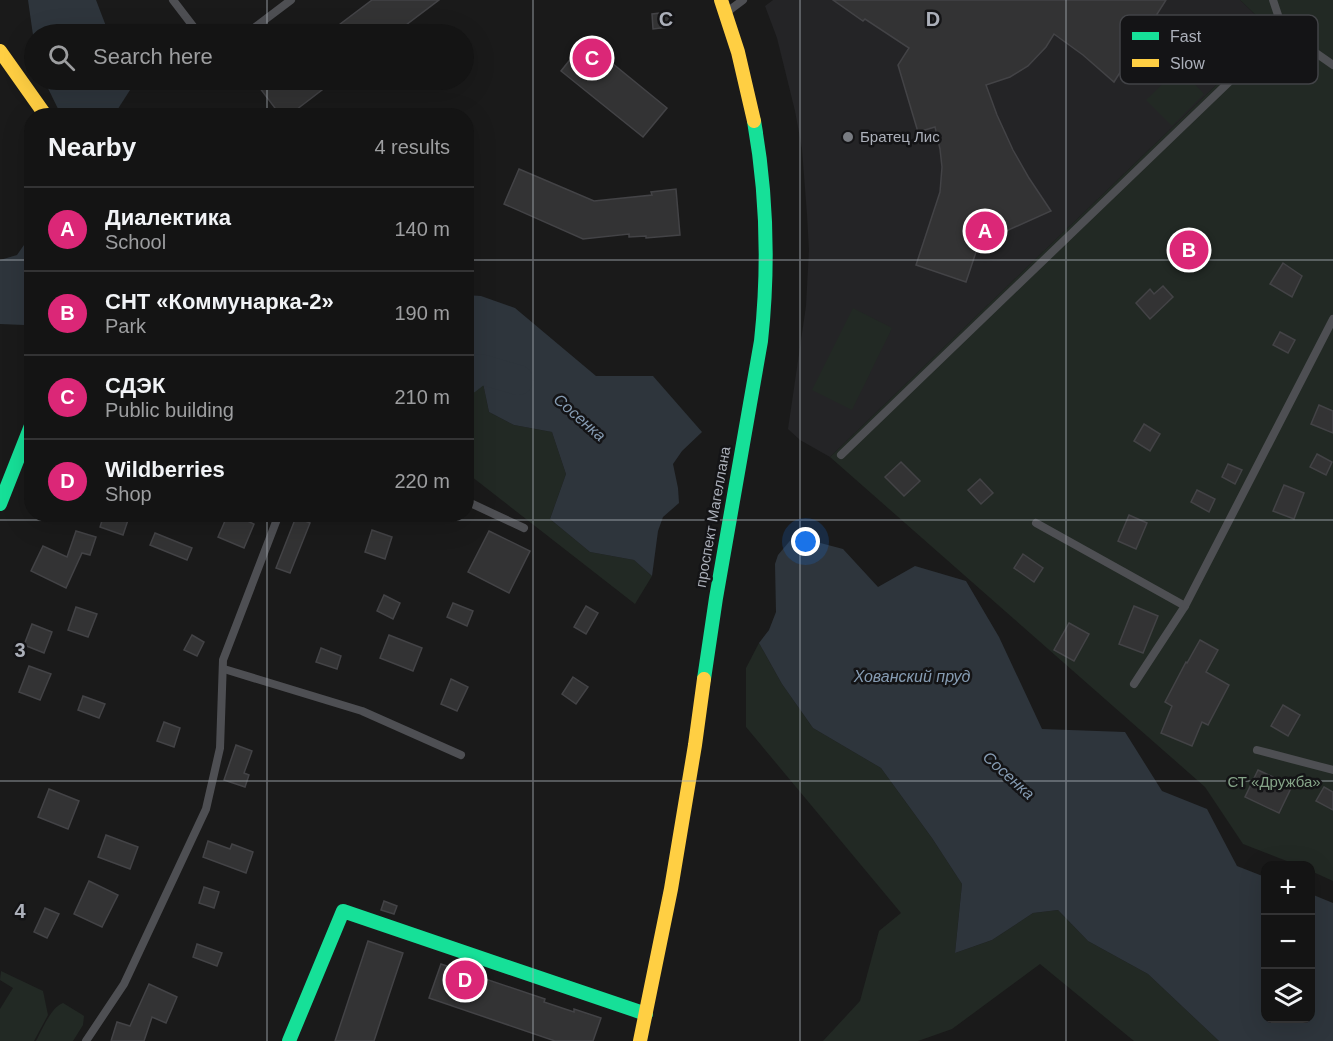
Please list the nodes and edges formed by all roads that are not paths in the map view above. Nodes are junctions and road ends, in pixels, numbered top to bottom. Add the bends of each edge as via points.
1 (173, 0) edge
2 (291, 0) edge
3 (743, 0) edge
4 (1273, 0) edge
5 (723, 6) edge
6 (1278, 15) edge
7 (192, 24) edge
8 (259, 24) edge
9 (0, 51) edge
10 (1318, 54) edge
11 (1333, 65) edge
12 (1227, 84) edge
13 (24, 85) edge
14 (28, 90) edge
15 (40, 108) edge
16 (1333, 319) edge
17 (24, 443) edge
18 (841, 455) dead end
19 (0, 504) edge
20 (474, 505) edge
21 (276, 522) edge
22 (1036, 523) dead end
23 (524, 528) dead end
24 (1185, 606) junction
25 (224, 669) junction
26 (1134, 684) dead end
27 (1257, 750) dead end
28 (461, 755) dead end
29 (1333, 770) edge
30 (646, 1014) junction
31 (86, 1041) edge
32 (289, 1041) edge
33 (640, 1041) edge

1 - 7 lane
2 - 8 lane
3 - 5 lane
4 - 6 lane
5 - 30 street, проспект Магеллана via 737,45 756,125 765,216 765,299 695,745
9 - 13 street
10 - 11 lane
12 - 18 lane
14 - 15 street
16 - 24 lane
17 - 19 street
20 - 23 lane
21 - 25 lane via 223,660
22 - 24 lane
24 - 26 lane
25 - 28 lane via 362,711
25 - 31 lane via 220,748 206,808 124,984
27 - 29 lane
30 - 32 street via 344,911
30 - 33 street, проспект Магеллана

